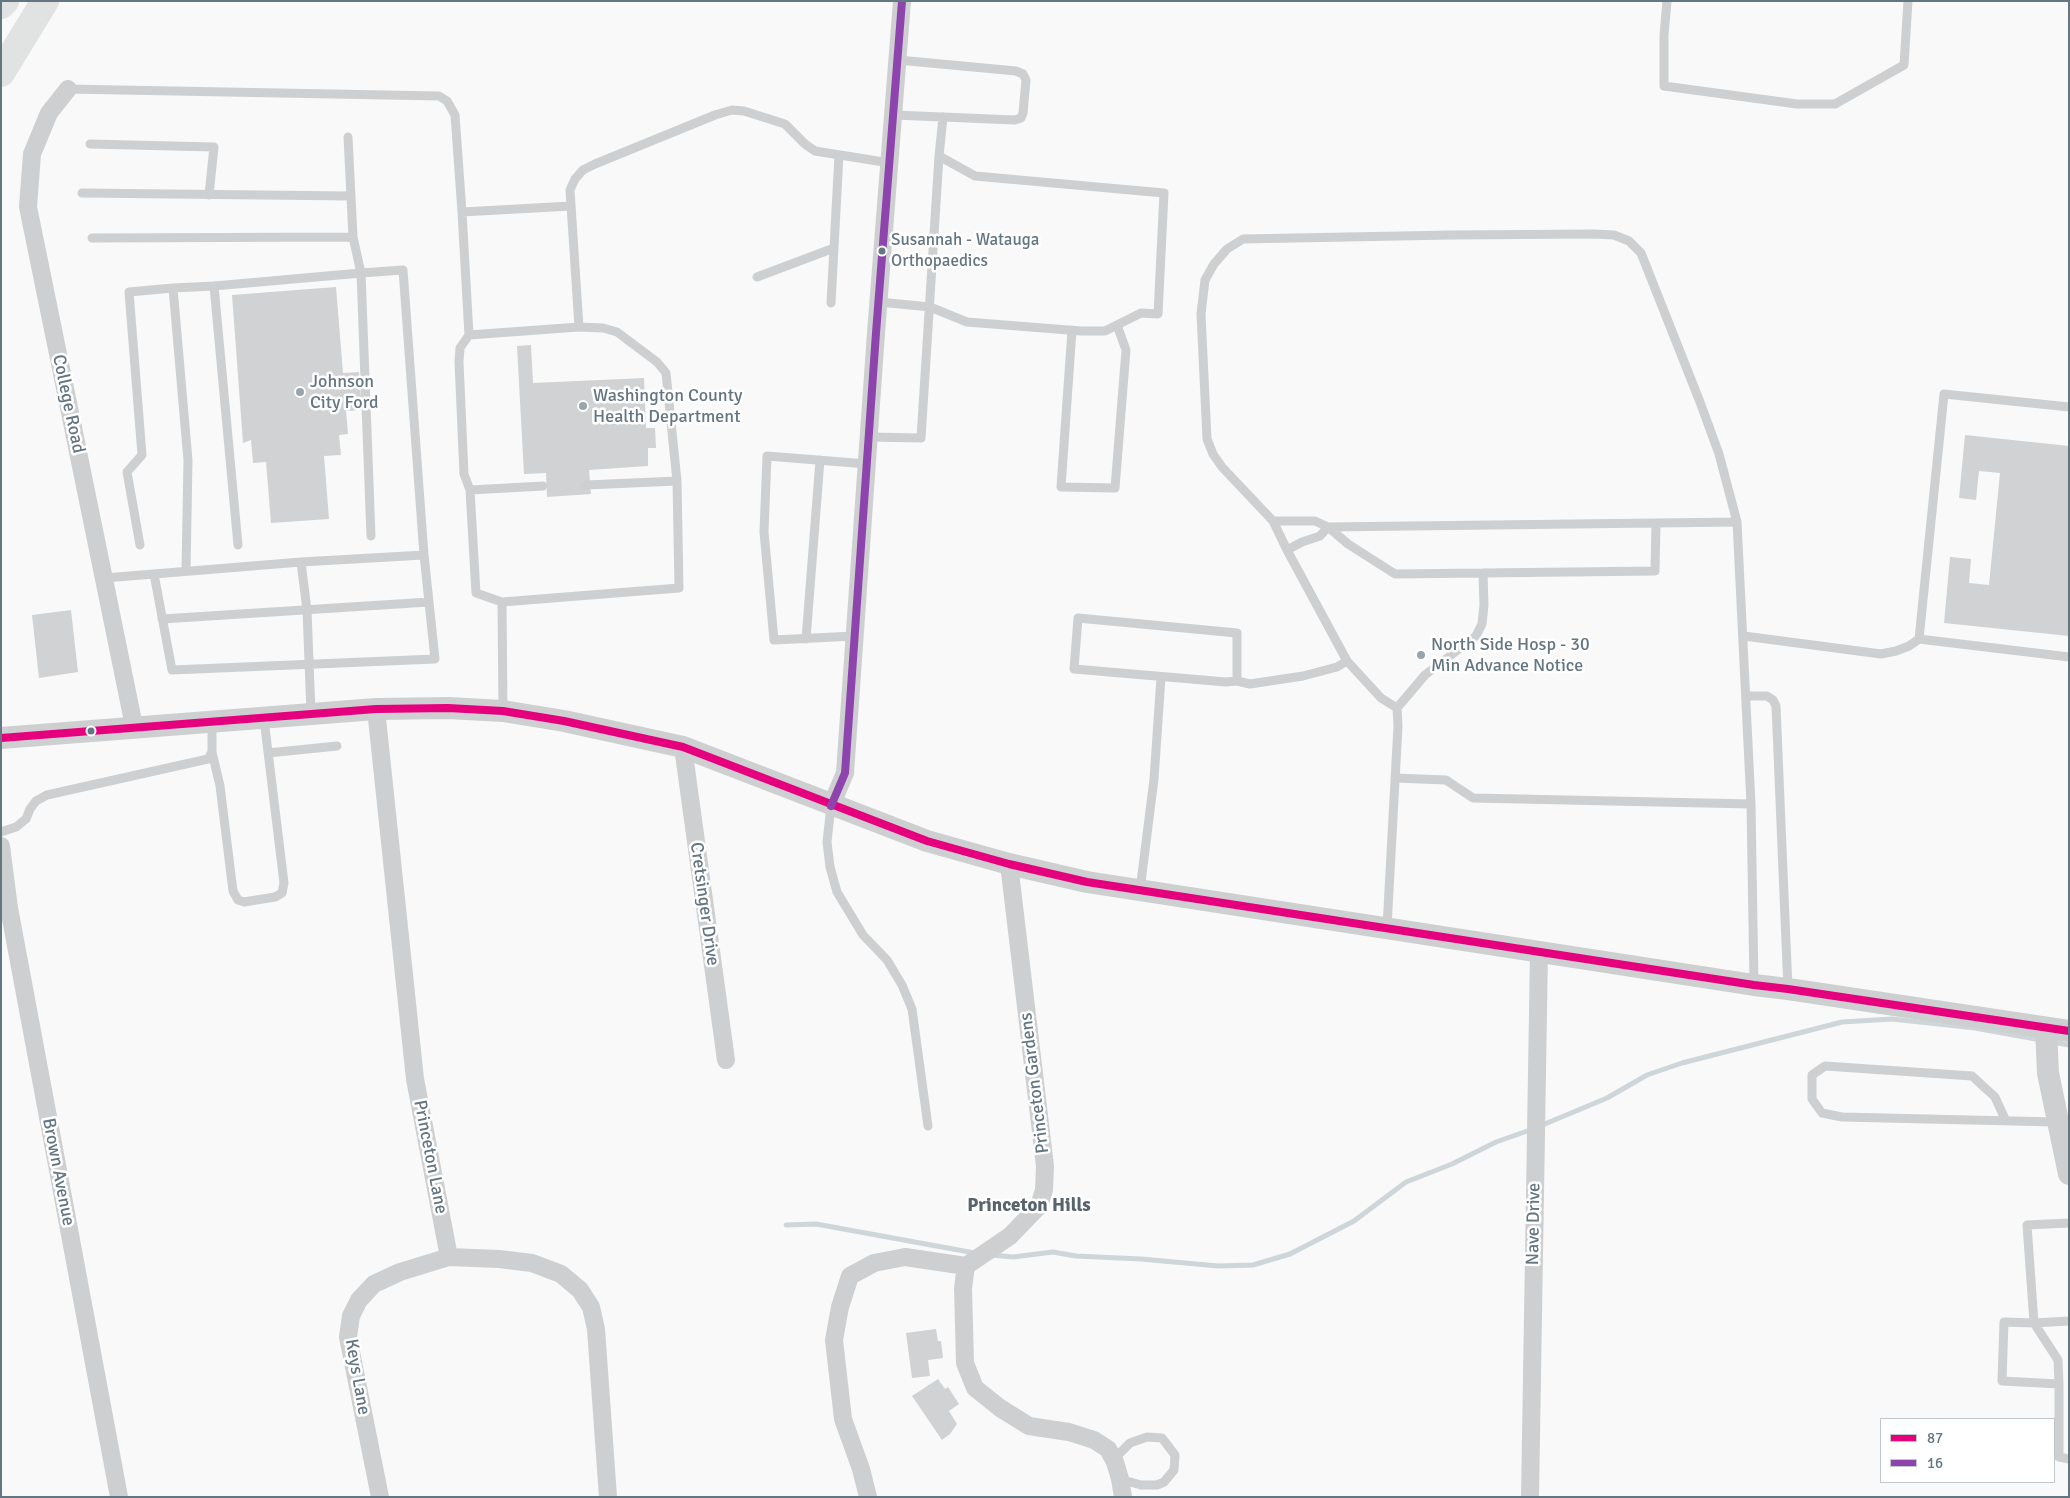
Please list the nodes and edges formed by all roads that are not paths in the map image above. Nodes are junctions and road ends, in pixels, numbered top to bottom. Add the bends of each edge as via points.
1 (5, 1) edge
2 (45, 1) edge
3 (902, 1) edge
4 (1667, 1) edge
5 (1908, 1) edge
6 (1, 5) edge
7 (898, 60) junction
8 (1, 73) edge
9 (68, 89) joint
10 (894, 115) junction
11 (943, 117) junction
12 (348, 137) dead end
13 (90, 144) dead end
14 (839, 155) junction
15 (939, 156) junction
16 (891, 164) junction
17 (82, 193) dead end
18 (209, 195) junction
19 (351, 196) junction
20 (571, 206) junction
21 (462, 212) junction
22 (353, 237) junction
23 (92, 238) dead end
24 (834, 248) junction
25 (361, 273) junction
26 (757, 277) dead end
27 (214, 286) junction
28 (173, 288) junction
29 (879, 302) junction
30 (831, 303) dead end
31 (930, 307) junction
32 (1117, 325) junction
33 (579, 327) junction
34 (1072, 330) junction
35 (469, 335) junction
36 (2069, 408) edge
37 (869, 437) junction
38 (820, 460) junction
39 (867, 464) junction
40 (677, 481) junction
41 (586, 485) dead end
42 (543, 486) dead end
43 (470, 490) junction
44 (1273, 520) junction
45 (1737, 522) junction
46 (1656, 524) junction
47 (1328, 526) junction
48 (371, 536) dead end
49 (140, 545) dead end
50 (238, 545) dead end
51 (1286, 550) junction
52 (424, 555) junction
53 (301, 562) junction
54 (186, 571) junction
55 (1483, 573) junction
56 (154, 574) junction
57 (104, 578) junction
58 (429, 602) junction
59 (502, 602) junction
60 (307, 610) junction
61 (162, 620) junction
62 (854, 636) junction
63 (1744, 636) junction
64 (806, 639) junction
65 (1919, 639) junction
66 (2069, 657) edge
67 (1347, 661) junction
68 (310, 664) junction
69 (1161, 677) junction
70 (1237, 681) junction
71 (1747, 696) junction
72 (376, 708) junction
73 (1397, 708) junction
74 (503, 711) junction
75 (311, 713) junction
76 (264, 717) junction
77 (212, 720) junction
78 (134, 726) junction
79 (1, 738) edge
80 (337, 746) dead end
81 (683, 747) junction
82 (212, 752) junction
83 (268, 753) junction
84 (1395, 778) junction
85 (1751, 804) junction
86 (832, 806) junction
87 (1, 832) edge
88 (1, 846) edge
89 (1008, 864) junction
90 (1140, 890) junction
91 (1387, 928) junction
92 (1539, 951) junction
93 (1754, 986) junction
94 (1788, 989) junction
95 (2046, 1028) junction
96 (2069, 1031) edge
97 (726, 1060) dead end
98 (2006, 1121) junction
99 (2063, 1122) edge
100 (928, 1126) dead end
101 (2069, 1174) edge
102 (2069, 1223) edge
103 (449, 1257) junction
104 (966, 1266) junction
105 (2069, 1321) edge
106 (2034, 1323) junction
107 (2059, 1384) junction
108 (2069, 1459) edge
109 (1115, 1462) junction
110 (1120, 1479) junction
111 (119, 1497) edge
112 (380, 1497) edge
113 (608, 1497) edge
114 (868, 1497) edge
115 (1123, 1497) edge
116 (1530, 1497) edge

1 - 6 highway
2 - 8 highway
3 - 7 street
4 - 5 lane via 1664,86 1797,104 1835,104 1904,65
7 - 10 street
7 - 11 lane via 1016,71 1026,80 1021,118
9 - 21 lane via 439,96 447,101 455,115
9 - 57 street, College Road via 49,113 32,154 28,207
10 - 11 lane
10 - 16 street
11 - 15 lane
12 - 19 lane
13 - 18 lane via 214,147
14 - 16 lane
14 - 20 lane via 815,151 785,124 732,110 583,170 570,190
14 - 24 lane
15 - 31 lane
15 - 32 lane via 975,176 1164,193 1158,314 1140,313
16 - 29 street
17 - 18 lane
18 - 19 lane
19 - 22 lane
20 - 21 lane
20 - 33 lane
21 - 35 lane
22 - 23 lane
22 - 25 lane
24 - 26 lane
24 - 30 lane
25 - 27 lane
25 - 48 lane
25 - 52 lane via 403,270
27 - 28 lane
27 - 50 lane
28 - 49 lane via 129,292 142,455 127,472
28 - 54 lane via 188,460
29 - 31 lane
29 - 37 street
31 - 34 lane via 967,322
31 - 37 lane via 921,438
32 - 34 lane via 1106,331
32 - 34 lane via 1126,350 1115,488 1061,487
33 - 35 lane
33 - 40 lane via 617,332 666,372
35 - 43 lane via 460,348 459,362 464,474
36 - 65 lane via 1944,394
37 - 39 street
38 - 39 lane
38 - 64 lane
38 - 64 lane via 767,456 764,532 774,640
39 - 62 street
40 - 41 lane
40 - 59 lane via 679,588
42 - 43 lane
43 - 59 lane via 476,593
44 - 45 lane via 1222,467 1208,439 1201,306 1205,280 1227,249 1243,239 1593,234 1614,235 1629,241 1641,253 1719,454
44 - 47 lane via 1315,521
44 - 51 lane
45 - 46 lane
45 - 63 lane
46 - 47 lane
46 - 55 lane via 1655,571
47 - 51 lane via 1320,536
47 - 55 lane via 1348,544 1395,574
51 - 67 lane
52 - 53 lane
52 - 58 lane
53 - 54 lane
53 - 60 lane
54 - 56 lane
55 - 73 lane via 1482,624 1476,636 1425,675
56 - 57 lane
56 - 61 lane
57 - 78 street, College Road
58 - 60 lane
58 - 68 lane via 435,659
59 - 74 lane
60 - 61 lane
60 - 68 lane
61 - 68 lane via 172,670
62 - 64 lane
62 - 86 street via 845,773
63 - 65 lane via 1880,654 1909,646
63 - 71 lane
65 - 66 lane
67 - 70 lane via 1337,667 1296,677 1250,684
67 - 73 lane via 1381,698
68 - 75 lane
69 - 70 lane
69 - 70 lane via 1074,669 1078,618 1237,633
69 - 90 lane via 1154,779
71 - 85 lane
71 - 94 lane via 1768,696 1776,706
72 - 74 street
72 - 75 street
72 - 103 street, Princeton Lane via 415,1079
73 - 84 lane
74 - 81 street
75 - 76 street
76 - 77 street
76 - 83 lane
77 - 78 street
77 - 82 lane
78 - 79 street
80 - 83 lane
81 - 86 street
81 - 97 street, Cretsinger Drive
82 - 83 lane via 220,786 233,891 238,900 244,902 275,898 282,893 284,884
82 - 87 lane via 208,759 200,762 47,795 36,801 26,819
84 - 85 lane via 1446,780 1473,798
84 - 91 lane
85 - 93 lane
86 - 89 street via 927,841
86 - 100 lane via 827,842 837,892 863,935 886,960 912,1009
88 - 111 street, Brown Avenue via 8,908
89 - 90 street
89 - 104 street, Princeton Gardens via 1044,1166 1044,1190 1038,1206 1010,1236
90 - 91 street
91 - 92 street
92 - 93 street
92 - 116 street, Nave Drive
93 - 94 street
94 - 95 street
95 - 96 street
95 - 99 street via 2048,1073
98 - 98 lane via 1842,1117 1822,1112 1812,1099 1812,1075 1825,1066 1972,1076 1995,1097
98 - 99 lane
99 - 101 street
102 - 106 lane via 2027,1225
103 - 112 street, Keys Lane via 374,1284 358,1300 351,1316 348,1337
103 - 113 street via 532,1263 561,1274 580,1290 591,1307 596,1329
104 - 109 street via 963,1288 965,1363 975,1388 1029,1426 1069,1432 1094,1440 1108,1449
104 - 114 street via 905,1257 874,1263 850,1276 834,1340 843,1419
105 - 106 lane
106 - 107 lane via 2058,1360
106 - 107 lane via 2004,1322 2002,1381
107 - 108 lane via 2059,1457
109 - 110 street
109 - 110 lane via 1130,1443 1147,1437 1162,1438 1175,1455 1174,1470 1164,1482 1141,1485
110 - 115 street

